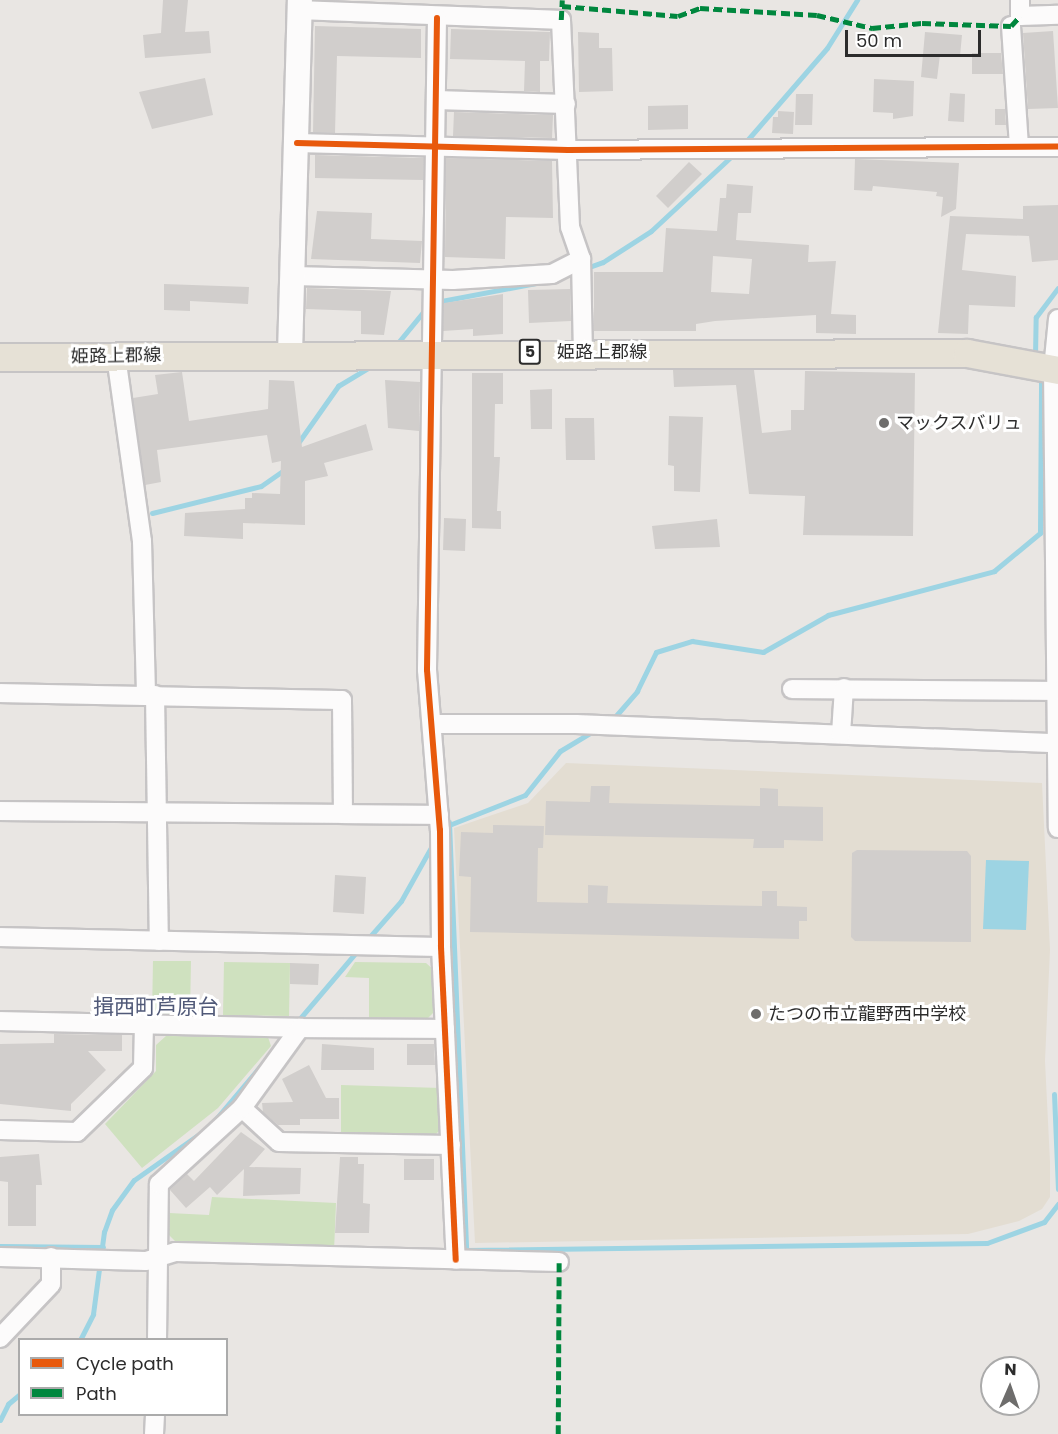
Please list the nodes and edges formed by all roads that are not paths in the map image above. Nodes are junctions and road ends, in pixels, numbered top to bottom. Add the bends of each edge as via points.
1 (1020, 0) edge
2 (300, 5) edge
3 (1058, 15) edge
4 (437, 18) junction
5 (1011, 26) dead end
6 (436, 100) junction
7 (566, 104) junction
8 (297, 143) junction
9 (435, 146) junction
10 (1019, 147) junction
11 (1058, 147) edge
12 (568, 150) junction
13 (580, 258) junction
14 (292, 276) junction
15 (434, 294) junction
16 (1058, 319) edge
17 (584, 352) junction
18 (434, 353) junction
19 (290, 354) junction
20 (116, 356) junction
21 (1056, 356) edge
22 (0, 357) edge
23 (844, 688) junction
24 (792, 689) dead end
25 (1054, 691) junction
26 (0, 693) edge
27 (151, 695) junction
28 (432, 724) junction
29 (841, 734) junction
30 (1056, 742) junction
31 (0, 811) edge
32 (158, 812) junction
33 (343, 814) junction
34 (439, 815) junction
35 (1058, 828) edge
36 (0, 937) edge
37 (159, 941) junction
38 (441, 947) junction
39 (0, 1021) edge
40 (144, 1023) junction
41 (300, 1028) junction
42 (445, 1029) junction
43 (242, 1108) junction
44 (0, 1130) edge
45 (451, 1144) junction
46 (0, 1257) edge
47 (51, 1257) junction
48 (159, 1257) junction
49 (456, 1260) junction
50 (559, 1262) dead end
51 (0, 1338) edge
52 (157, 1338) edge
53 (155, 1416) edge
54 (154, 1434) edge

1 - 3 street via 1020,16
2 - 4 street
2 - 8 street
4 - 6 street
4 - 7 street via 561,20
5 - 10 street
6 - 7 street
6 - 9 street
7 - 12 street
8 - 9 street
8 - 14 street
9 - 12 street
9 - 15 street
10 - 11 street
10 - 12 street
12 - 13 street via 570,227
13 - 15 street via 552,274
13 - 17 street
14 - 15 street
14 - 19 street
15 - 18 street
16 - 21 street
17 - 18 main road, 姫路上郡線 / 5
17 - 21 main road, 姫路上郡線 / 5
18 - 19 main road, 姫路上郡線 / 5
18 - 28 street via 427,670
19 - 20 main road, 姫路上郡線 / 5
20 - 22 main road, 姫路上郡線 / 5
20 - 27 street via 142,541
21 - 25 street
23 - 24 street
23 - 25 street
23 - 29 street
25 - 30 street
26 - 27 street
27 - 32 street
27 - 33 street via 342,700
28 - 29 street
28 - 34 street
29 - 30 street
30 - 35 street
31 - 32 street
32 - 33 street
32 - 37 street
33 - 34 street
34 - 38 street
36 - 37 street
37 - 38 street
38 - 42 street
39 - 40 street
40 - 41 street
40 - 44 street via 143,1068 77,1131
41 - 42 street
41 - 43 street
42 - 45 street
43 - 45 street via 279,1142
43 - 48 street via 159,1184
45 - 49 street
46 - 47 street
47 - 48 street via 146,1261
47 - 51 street via 51,1284
48 - 49 street via 176,1252
48 - 52 street
49 - 50 street
53 - 54 street

